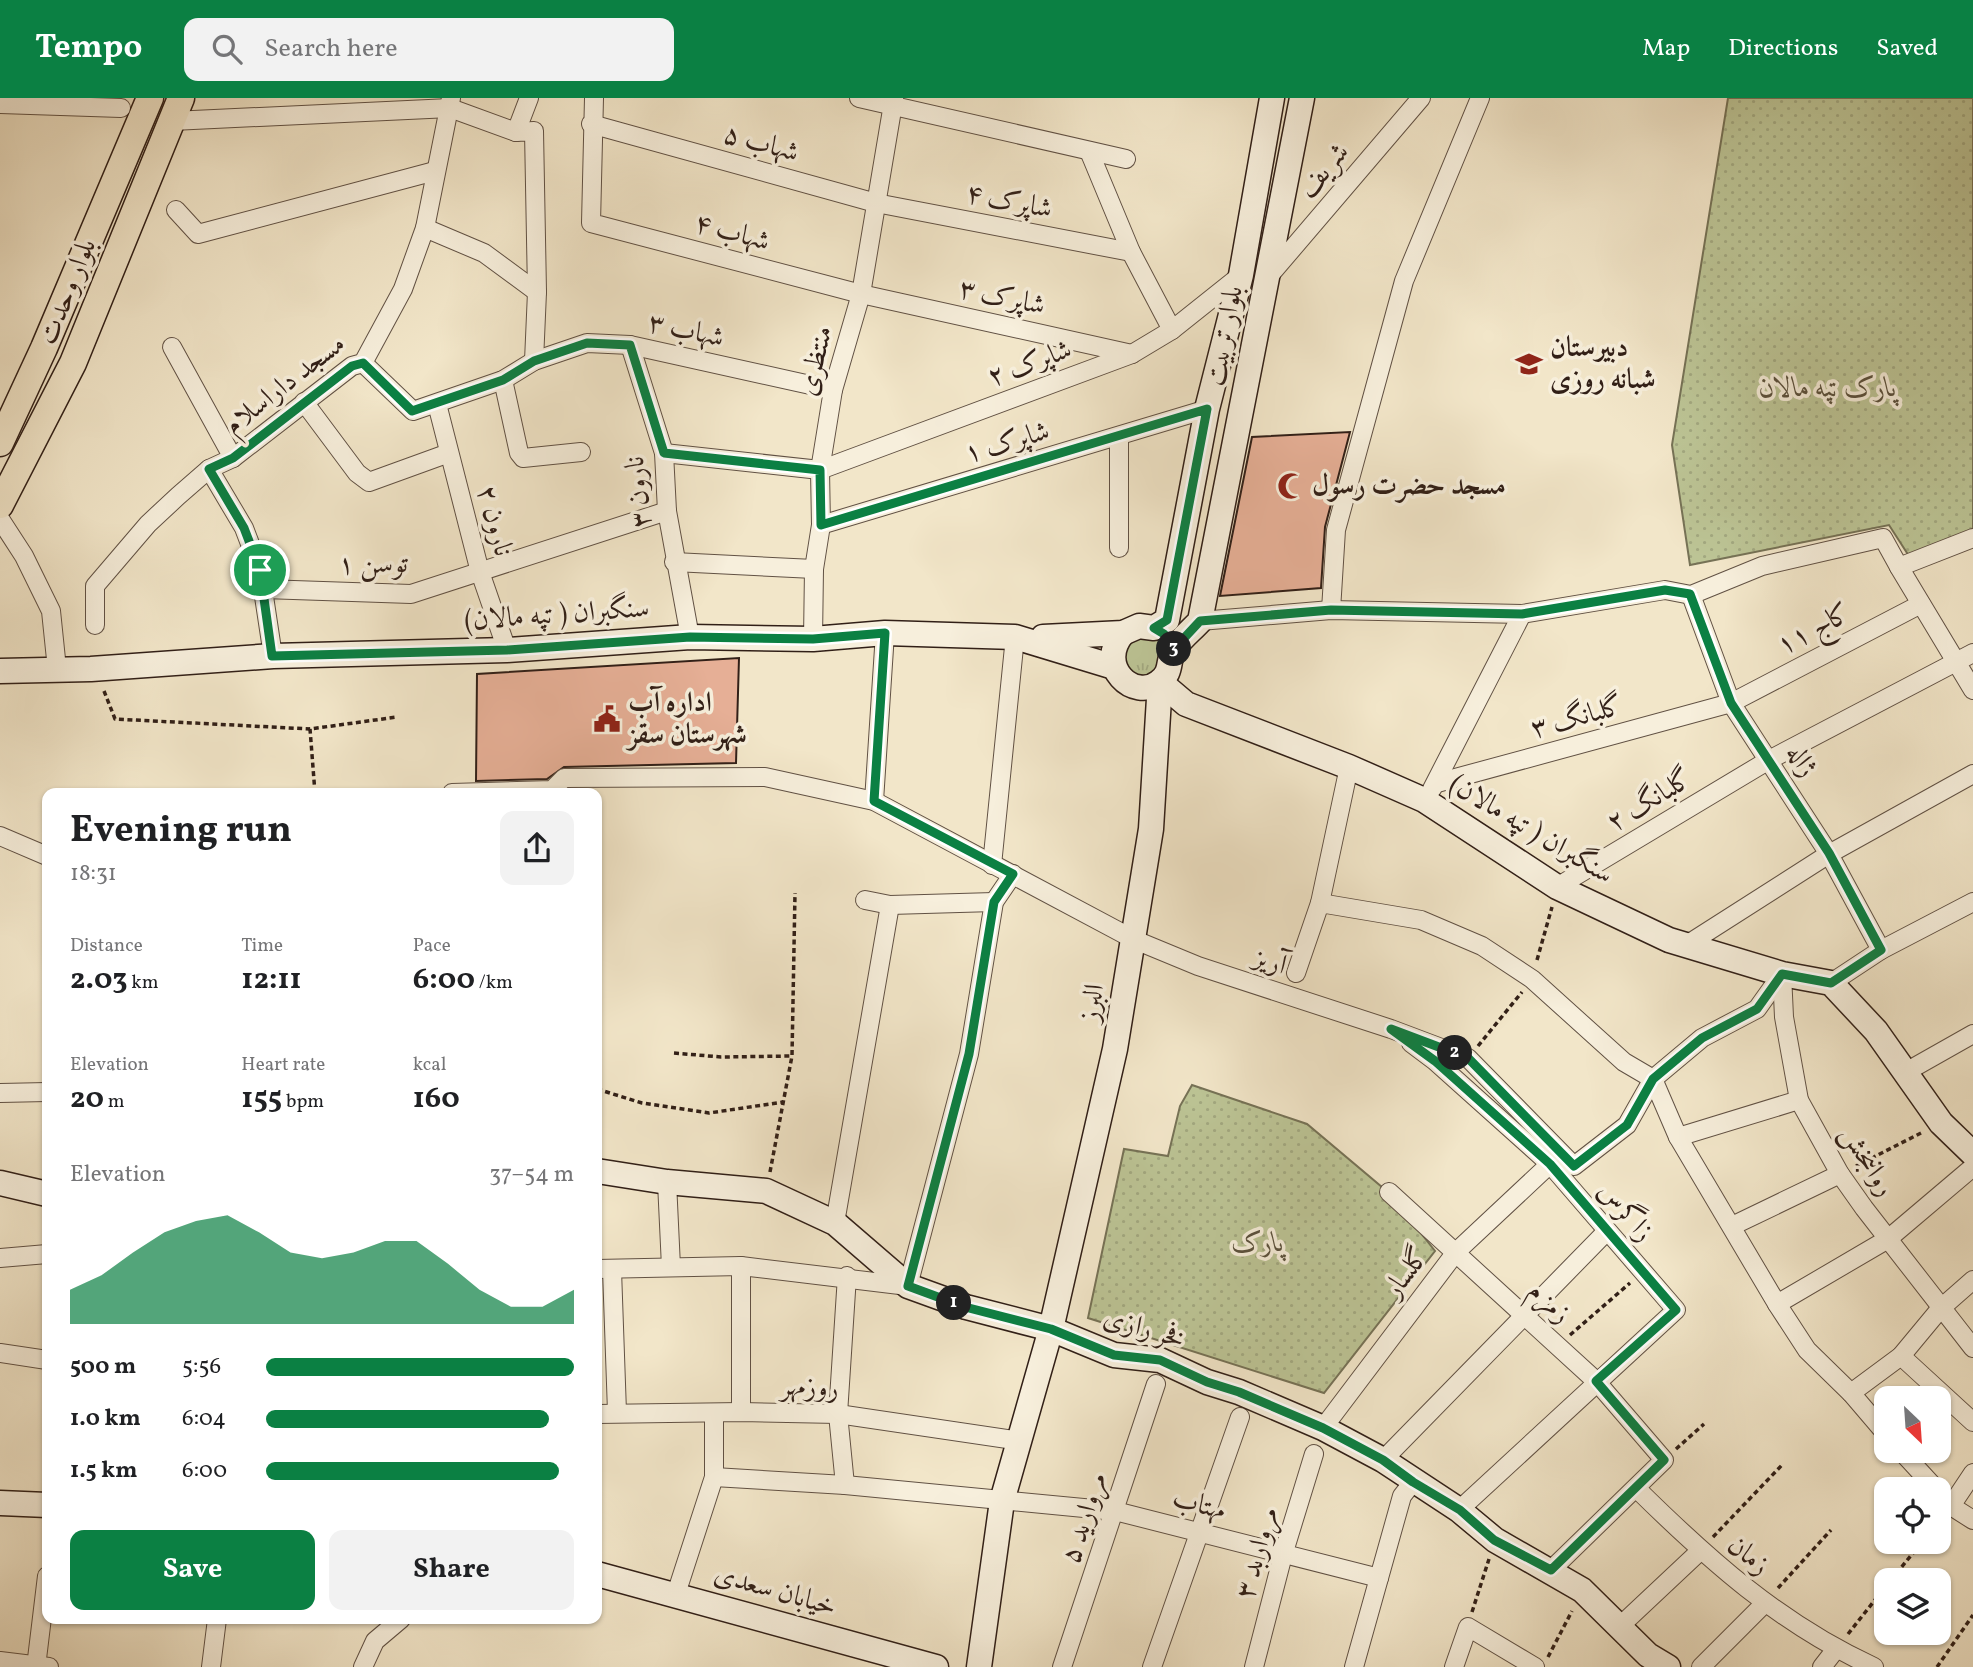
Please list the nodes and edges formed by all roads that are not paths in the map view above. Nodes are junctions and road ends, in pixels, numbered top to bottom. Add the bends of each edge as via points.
1 (150, 98) edge
2 (529, 98) edge
3 (594, 98) edge
4 (859, 98) edge
5 (1272, 98) edge
6 (1302, 98) edge
7 (1421, 98) edge
8 (1480, 98) edge
9 (59, 102) edge
10 (893, 102) edge
11 (450, 103) edge
12 (0, 104) edge
13 (121, 108) dead end
14 (176, 110) edge
15 (591, 124) junction
16 (516, 132) junction
17 (1089, 151) junction
18 (1126, 159) dead end
19 (435, 171) junction
20 (876, 203) junction
21 (176, 210) dead end
22 (425, 228) junction
23 (1131, 252) junction
24 (1241, 275) junction
25 (1267, 279) junction
26 (537, 292) junction
27 (861, 294) junction
28 (1172, 330) junction
29 (630, 345) junction
30 (172, 347) dead end
31 (1132, 354) junction
32 (534, 361) junction
33 (363, 363) junction
34 (503, 380) junction
35 (833, 390) junction
36 (304, 401) junction
37 (437, 404) junction
38 (1207, 409) junction
39 (1119, 438) junction
40 (0, 443) edge
41 (582, 452) dead end
42 (450, 453) junction
43 (664, 453) junction
44 (233, 458) junction
45 (209, 469) junction
46 (820, 470) junction
47 (0, 505) edge
48 (667, 511) junction
49 (0, 519) edge
50 (821, 525) junction
51 (1973, 538) edge
52 (1119, 548) dead end
53 (674, 562) junction
54 (1899, 567) junction
55 (814, 569) junction
56 (480, 572) junction
57 (264, 589) junction
58 (1690, 594) junction
59 (1921, 604) junction
60 (1331, 610) junction
61 (1522, 614) junction
62 (1200, 621) junction
63 (95, 625) dead end
64 (1154, 628) junction
65 (885, 633) junction
66 (1123, 633) junction
67 (690, 637) junction
68 (1015, 637) junction
69 (813, 639) junction
70 (507, 650) junction
71 (1173, 650) junction
72 (1973, 653) edge
73 (272, 656) junction
74 (1956, 662) junction
75 (1114, 667) junction
76 (57, 669) junction
77 (0, 671) edge
78 (1160, 682) junction
79 (1973, 690) edge
80 (1731, 703) junction
81 (1769, 760) junction
82 (1349, 767) junction
83 (1973, 774) edge
84 (554, 788) edge
85 (1431, 791) junction
86 (874, 801) junction
87 (0, 835) edge
88 (1829, 853) junction
89 (42, 854) edge
90 (992, 865) junction
91 (1013, 874) junction
92 (1557, 887) junction
93 (864, 900) dead end
94 (994, 902) junction
95 (1973, 902) edge
96 (1320, 903) junction
97 (890, 905) junction
98 (1135, 940) junction
99 (1685, 946) junction
100 (1881, 950) junction
101 (1296, 973) dead end
102 (1782, 974) junction
103 (1831, 983) junction
104 (1391, 1029) junction
105 (1973, 1034) edge
106 (1904, 1073) junction
107 (1653, 1079) junction
108 (0, 1093) edge
109 (42, 1093) edge
110 (1799, 1100) junction
111 (1678, 1137) junction
112 (1973, 1154) edge
113 (1550, 1164) junction
114 (1973, 1167) edge
115 (602, 1172) edge
116 (1840, 1174) junction
117 (667, 1182) junction
118 (0, 1183) edge
119 (1389, 1192) dead end
120 (42, 1193) edge
121 (835, 1223) junction
122 (1732, 1226) junction
123 (1606, 1232) junction
124 (1888, 1239) junction
125 (1456, 1252) junction
126 (42, 1254) edge
127 (0, 1258) edge
128 (741, 1266) junction
129 (670, 1267) junction
130 (604, 1269) edge
131 (847, 1276) junction
132 (1973, 1280) edge
133 (908, 1286) junction
134 (1777, 1304) junction
135 (1940, 1309) junction
136 (1524, 1315) junction
137 (1051, 1329) junction
138 (1973, 1348) edge
139 (0, 1353) edge
140 (1901, 1356) junction
141 (42, 1359) edge
142 (1596, 1381) junction
143 (1156, 1384) dead end
144 (1851, 1393) junction
145 (617, 1412) junction
146 (741, 1412) junction
147 (714, 1413) junction
148 (602, 1414) edge
149 (838, 1414) junction
150 (1240, 1417) dead end
151 (1874, 1420) edge
152 (1973, 1422) edge
153 (1323, 1428) junction
154 (1020, 1441) junction
155 (1314, 1454) dead end
156 (1383, 1460) junction
157 (1912, 1463) edge
158 (1973, 1473) edge
159 (714, 1477) junction
160 (1925, 1477) edge
161 (1413, 1482) junction
162 (845, 1485) junction
163 (1636, 1488) junction
164 (1951, 1489) edge
165 (1002, 1501) junction
166 (0, 1503) edge
167 (1951, 1503) edge
168 (42, 1506) edge
169 (1460, 1510) junction
170 (1115, 1511) junction
171 (1973, 1520) edge
172 (1199, 1531) junction
173 (1700, 1551) junction
174 (1283, 1555) junction
175 (1551, 1570) junction
176 (602, 1575) edge
177 (1379, 1578) junction
178 (676, 1594) junction
179 (1765, 1603) junction
180 (43, 1624) edge
181 (216, 1624) edge
182 (395, 1624) edge
183 (1618, 1628) junction
184 (1836, 1650) junction
185 (0, 1661) edge
186 (1653, 1663) edge
187 (40, 1666) edge
188 (211, 1667) edge
189 (363, 1667) edge
190 (936, 1667) edge
191 (979, 1667) edge
192 (1062, 1667) edge
193 (1152, 1667) edge
194 (1254, 1667) edge
195 (1354, 1667) edge
196 (1454, 1667) edge
197 (1535, 1667) edge
198 (1701, 1667) edge
199 (1822, 1667) edge
200 (1874, 1667) edge

1 - 40 main road, بلوار وحدت
2 - 16 street
3 - 15 street
4 - 10 street
5 - 24 main road, بلوار تربیت
6 - 25 main road, بلوار تربیت
7 - 25 street, شریف
8 - 60 street via 1404,281 1336,530
9 - 12 street
9 - 13 street
10 - 17 street
10 - 20 street, منتظری
11 - 14 street
11 - 16 street
11 - 19 street, مسجد داراسلام
14 - 47 main road, بلوار وحدت via 73,363
15 - 20 street, شهاب ۵
15 - 27 street, شهاب ۴ via 590,223
16 - 26 street via 534,131
17 - 18 street
17 - 23 street
19 - 21 street via 198,234
19 - 22 street, مسجد داراسلام
20 - 23 street, شاپرک ۴
20 - 27 street, منتظری
22 - 26 street via 484,253
22 - 33 street, مسجد داراسلام via 403,289
23 - 28 street
24 - 28 street, شاپرک ۲
24 - 38 main road, بلوار تربیت
25 - 62 main road, بلوار تربیت
26 - 32 street
27 - 31 street, شاپرک ۳
27 - 35 street, منتظری
28 - 31 street, شاپرک ۲
29 - 32 street, شهاب ۳ via 587,343
29 - 35 street, شهاب ۳
29 - 43 street, نارون ۳
30 - 44 street
31 - 46 street, شاپرک ۲
32 - 34 street, شهاب ۳
33 - 36 street, مسجد داراسلام
33 - 37 street, شهاب ۳ via 412,411
34 - 37 street, شهاب ۳
34 - 41 street via 523,458
35 - 46 street, منتظری
36 - 42 street via 357,473 369,482
36 - 44 street, مسجد داراسلام
37 - 42 street, نارون ۲
38 - 39 street, شاپرک ۱
38 - 64 main road, بلوار تربیت via 1167,620
39 - 50 street, شاپرک ۱
39 - 52 street
42 - 56 street, نارون ۲
43 - 46 street
43 - 48 street, نارون ۳
44 - 45 street, مسجد داراسلام
45 - 57 street via 244,528
45 - 63 street, مسجد داراسلام via 148,524 94,586
46 - 50 street, منتظری
48 - 53 street, نارون ۳
48 - 56 street, توسن ۱
49 - 76 street via 51,611
50 - 55 street, منتظری
51 - 54 street
53 - 55 street
53 - 67 street, نارون ۳
54 - 58 street via 1883,538 1762,566
54 - 59 street
55 - 69 street, منتظری
56 - 57 street, توسن ۱ via 411,594
56 - 70 street, نارون ۲
57 - 73 street
58 - 61 street via 1665,590
58 - 80 street, ژاله
59 - 74 street
59 - 80 street, کاج ۱۱
60 - 61 street
60 - 62 street
61 - 85 street
62 - 71 main road
64 - 66 main road via 1139,626
64 - 71 main road via 1164,634
65 - 68 main road, سنگبران ( تپه مالان)
65 - 69 main road, سنگبران ( تپه مالان)
65 - 86 street
66 - 68 main road
66 - 75 main road via 1112,652
67 - 69 main road, سنگبران ( تپه مالان)
67 - 70 main road, سنگبران ( تپه مالان)
68 - 75 main road, سنگبران ( تپه مالان)
68 - 90 street
70 - 73 main road, سنگبران ( تپه مالان)
71 - 78 main road via 1171,668
72 - 74 street, گلبانگ ۲
73 - 76 main road, سنگبران ( تپه مالان)
74 - 79 street
74 - 81 street, گلبانگ ۲
75 - 78 main road via 1130,685 1151,687
76 - 77 main road, سنگبران ( تپه مالان)
78 - 82 main road, سنگبران ( تپه مالان) via 1186,704
78 - 98 main road, البرز via 1151,829
80 - 81 street, ژاله
80 - 85 street, گلبانگ ۳
81 - 88 street, ژاله
81 - 92 street, گلبانگ ۲
82 - 85 main road, سنگبران ( تپه مالان)
82 - 96 street
83 - 88 street
84 - 86 street, آریز via 564,778 765,778
85 - 92 main road, سنگبران ( تپه مالان)
86 - 90 street, آریز
87 - 89 street
88 - 99 street
88 - 100 street, ژاله
90 - 91 street, آریز
91 - 94 street
91 - 98 street, آریز
92 - 99 main road, سنگبران ( تپه مالان)
93 - 97 street
94 - 97 street
94 - 133 street via 969,1054
95 - 100 street
96 - 101 street
96 - 107 street via 1421,920 1482,946 1532,979 1624,1062
97 - 121 street
98 - 104 street, آریز via 1198,966
98 - 137 main road, البرز
99 - 102 main road, سنگبران ( تپه مالان)
100 - 103 street
102 - 103 main road, سنگبران ( تپه مالان)
102 - 107 street via 1757,1009 1702,1038
102 - 110 street, روانبخش via 1784,1017
103 - 106 main road via 1876,1031
104 - 107 street, زاگرس via 1468,1058 1574,1166 1627,1125
104 - 113 street, زاگرس via 1435,1061
105 - 106 street
106 - 112 main road via 1941,1123
107 - 111 street
108 - 109 street
110 - 111 street
110 - 116 street, روانبخش
111 - 122 street
113 - 123 street, زاگرس
113 - 125 street, گلسار
114 - 124 street
115 - 117 main road, فخر رازی
116 - 122 street
116 - 124 street, روانبخش
117 - 121 main road, فخر رازی via 766,1191
117 - 129 street
118 - 120 main road
119 - 125 street, زمزم
121 - 133 main road, فخر رازی
122 - 134 street
123 - 136 street
123 - 142 street, زاگرس via 1676,1310
124 - 134 street
124 - 135 street, روانبخش
125 - 136 street, زمزم
125 - 153 street, گلسار
126 - 127 street
128 - 129 street
128 - 131 street
128 - 146 street
129 - 130 street
130 - 145 street
131 - 133 street
131 - 149 street
132 - 135 street
133 - 137 main road, فخر رازی via 965,1307
134 - 144 street via 1807,1350
135 - 138 street, روانبخش
135 - 140 street
136 - 142 street, زمزم
136 - 156 street
137 - 153 main road, فخر رازی via 1114,1355 1160,1360
137 - 154 main road, البرز
139 - 141 street
140 - 144 street
140 - 152 street
142 - 163 street, زمزم via 1664,1460
142 - 169 street
143 - 170 street, مروارید ۵
144 - 151 street
145 - 147 street, روزمهر
145 - 148 street, روزمهر
146 - 147 street, روزمهر
146 - 149 street, روزمهر
147 - 159 street
149 - 154 street, روزمهر
149 - 162 street
150 - 172 street
153 - 156 main road, فخر رازی
154 - 165 main road, البرز
155 - 174 street, مرواربد ۳
156 - 161 main road, فخر رازی
157 - 160 street
158 - 164 street
159 - 162 street, مهتاب
159 - 178 street
161 - 169 main road, فخر رازی
161 - 177 street via 1402,1496
162 - 165 street, مهتاب
163 - 173 street, زمان
163 - 175 street
165 - 170 street, مهتاب
165 - 191 main road, البرز
166 - 168 main road
167 - 171 street
169 - 175 main road, فخر رازی via 1494,1540
170 - 172 street, مهتاب
170 - 192 street, مروارید ۵
172 - 174 street, مهتاب
172 - 193 street
173 - 179 street, زمان
173 - 183 street
174 - 177 street, مهتاب
174 - 194 street, مرواربد ۳
175 - 183 main road, فخر رازی via 1582,1590
176 - 178 main road, خیابان سعدی
177 - 195 street
178 - 190 main road, خیابان سعدی
179 - 184 street, زمان
179 - 198 street
180 - 187 street
181 - 188 street
182 - 189 street via 375,1642
183 - 186 main road, فخر رازی
184 - 199 street
184 - 200 street, زمان
185 - 187 street
196 - 197 street via 1468,1627

